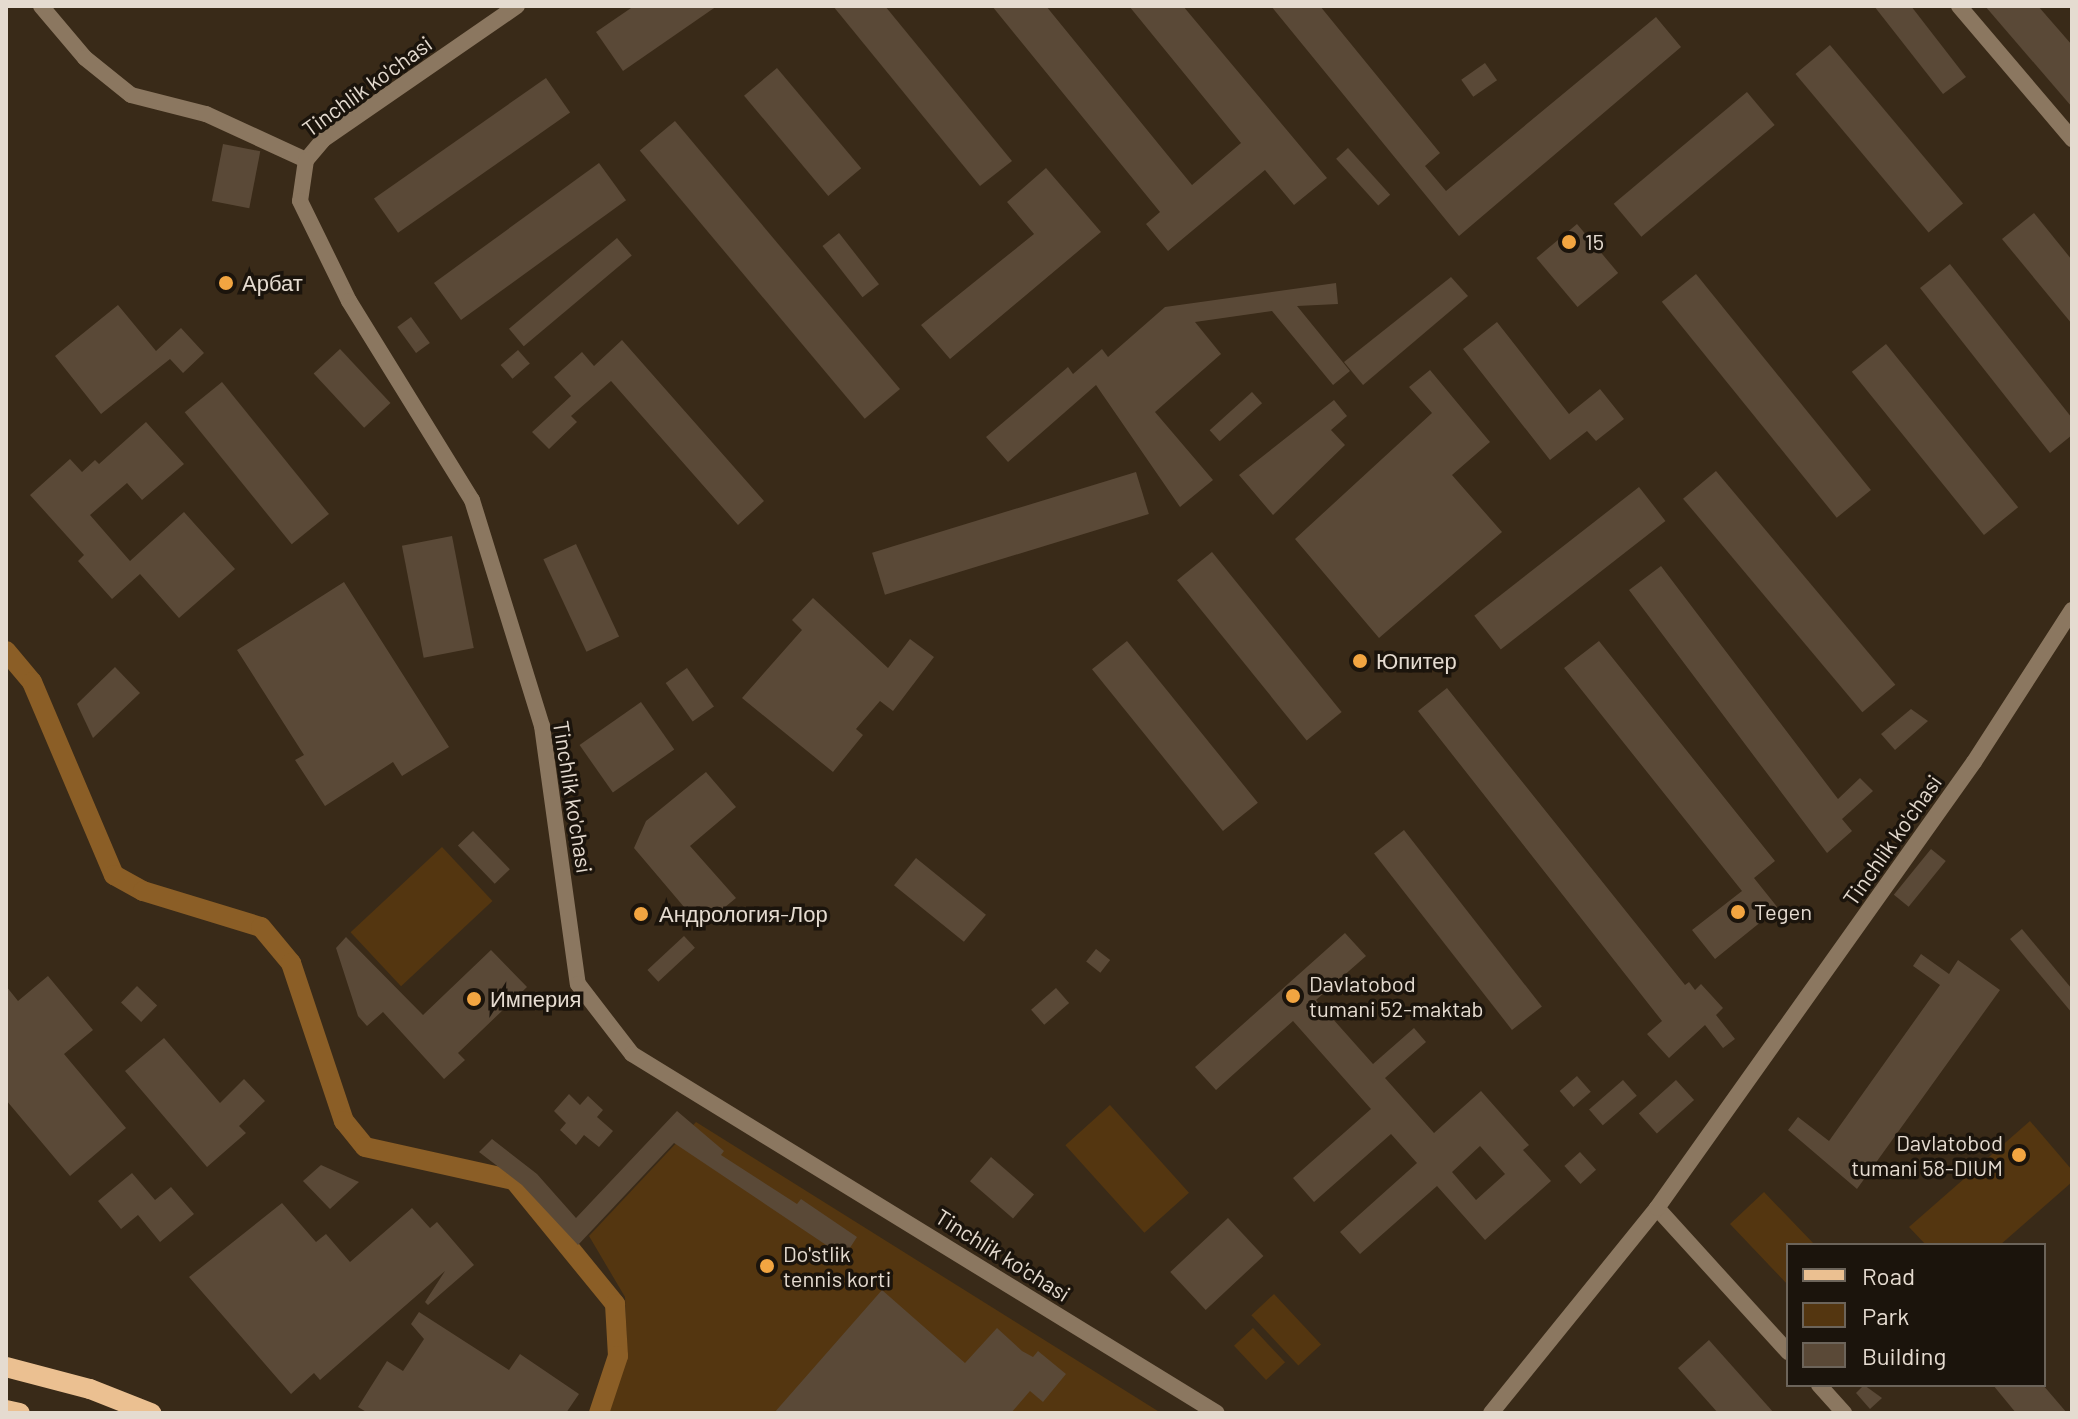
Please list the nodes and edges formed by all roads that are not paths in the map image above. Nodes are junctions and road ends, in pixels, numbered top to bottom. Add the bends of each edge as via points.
1 (41, 6) edge
2 (517, 6) edge
3 (1959, 6) edge
4 (2072, 139) edge
5 (306, 160) junction
6 (2072, 610) edge
7 (1657, 1208) junction
8 (1786, 1350) edge
9 (6, 1367) edge
10 (1821, 1387) edge
11 (6, 1410) edge
12 (20, 1413) edge
13 (151, 1413) edge
14 (1217, 1413) edge
15 (1491, 1413) edge
16 (1844, 1413) edge

1 - 5 street via 85,58 131,95 206,114
2 - 5 street, Tinchlik ko'chasi via 323,140
3 - 4 street
5 - 14 street, Tinchlik ko'chasi via 300,201 311,233 472,500 542,726 578,984 599,1016 632,1054
6 - 7 street, Tinchlik ko'chasi via 1974,762
7 - 8 street
7 - 15 street, Tinchlik ko'chasi
9 - 13 main road via 90,1389
10 - 16 street
11 - 12 main road

